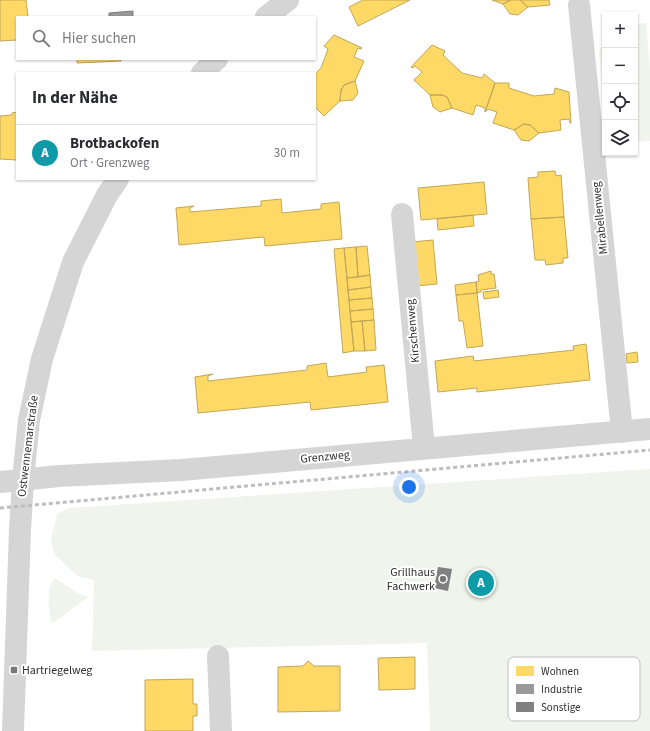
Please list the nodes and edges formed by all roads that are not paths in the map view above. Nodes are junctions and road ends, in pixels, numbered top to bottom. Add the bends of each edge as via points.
1 (288, 0) edge
2 (579, 5) dead end
3 (267, 16) edge
4 (216, 60) edge
5 (203, 72) edge
6 (117, 180) edge
7 (402, 214) dead end
8 (650, 429) edge
9 (622, 432) junction
10 (424, 448) junction
11 (23, 480) junction
12 (0, 482) edge
13 (218, 656) dead end
14 (13, 731) edge
15 (221, 731) edge

1 - 3 street
2 - 9 street, Mirabellenweg
4 - 5 street
6 - 11 street, Ostwennemarstraße via 70,269 42,358 29,420
7 - 10 street, Kirschenweg
8 - 9 street, Grenzweg
9 - 10 street, Grenzweg
10 - 11 street, Grenzweg via 181,470
11 - 12 street, Grenzweg
11 - 14 street, Ostwennemarstraße
13 - 15 street

